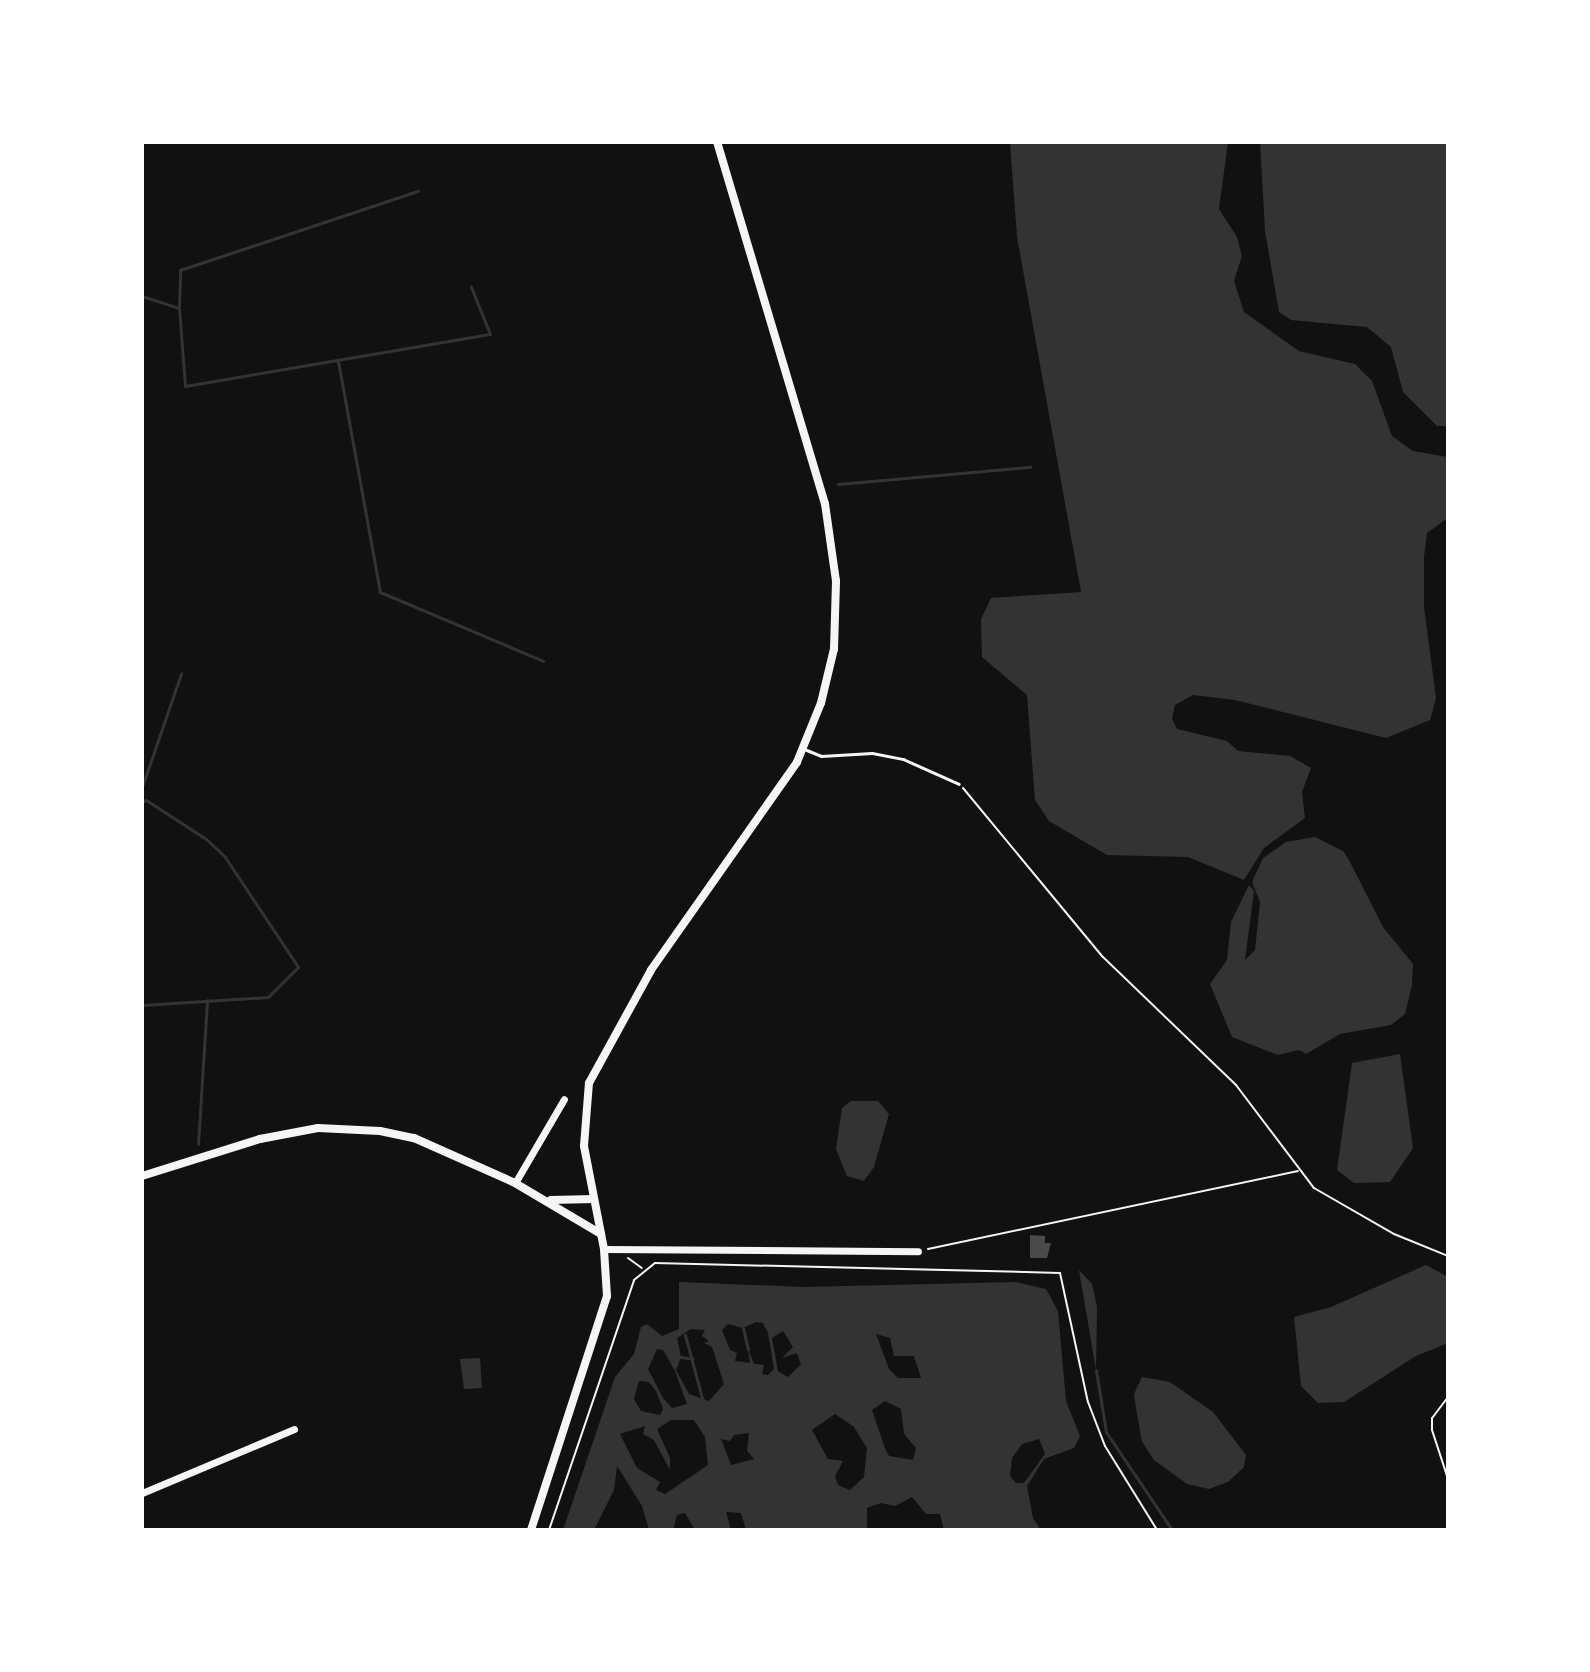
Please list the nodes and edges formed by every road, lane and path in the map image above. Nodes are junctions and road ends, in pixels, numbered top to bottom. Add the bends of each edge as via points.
1 (717, 142) edge
2 (804, 749) junction
3 (959, 784) joint
4 (564, 1099) dead end
5 (1299, 1171) junction
6 (142, 1176) edge
7 (515, 1183) junction
8 (594, 1199) junction
9 (550, 1200) junction
10 (601, 1234) junction
11 (604, 1249) junction
12 (918, 1251) joint
13 (1448, 1256) edge
14 (1448, 1397) edge
15 (294, 1429) dead end
16 (1448, 1479) edge
17 (142, 1493) edge
18 (531, 1530) edge
19 (549, 1530) edge
20 (1157, 1530) edge

1 - 2 street via 816,466 832,543 834,649
2 - 3 lane via 821,756 872,753 903,759
2 - 8 street via 651,970 600,1057 584,1116
3 - 5 path via 1103,957 1236,1085
4 - 7 street
5 - 12 path
5 - 13 path via 1348,1210
6 - 7 street via 260,1139 349,1129 414,1138
7 - 9 street
8 - 9 street
8 - 10 street
9 - 10 street
10 - 11 street
11 - 12 street
11 - 18 street via 607,1296 601,1322
14 - 16 path via 1432,1418
15 - 17 street
19 - 20 path via 634,1280 655,1263 1056,1271 1064,1278 1088,1402 1105,1446

